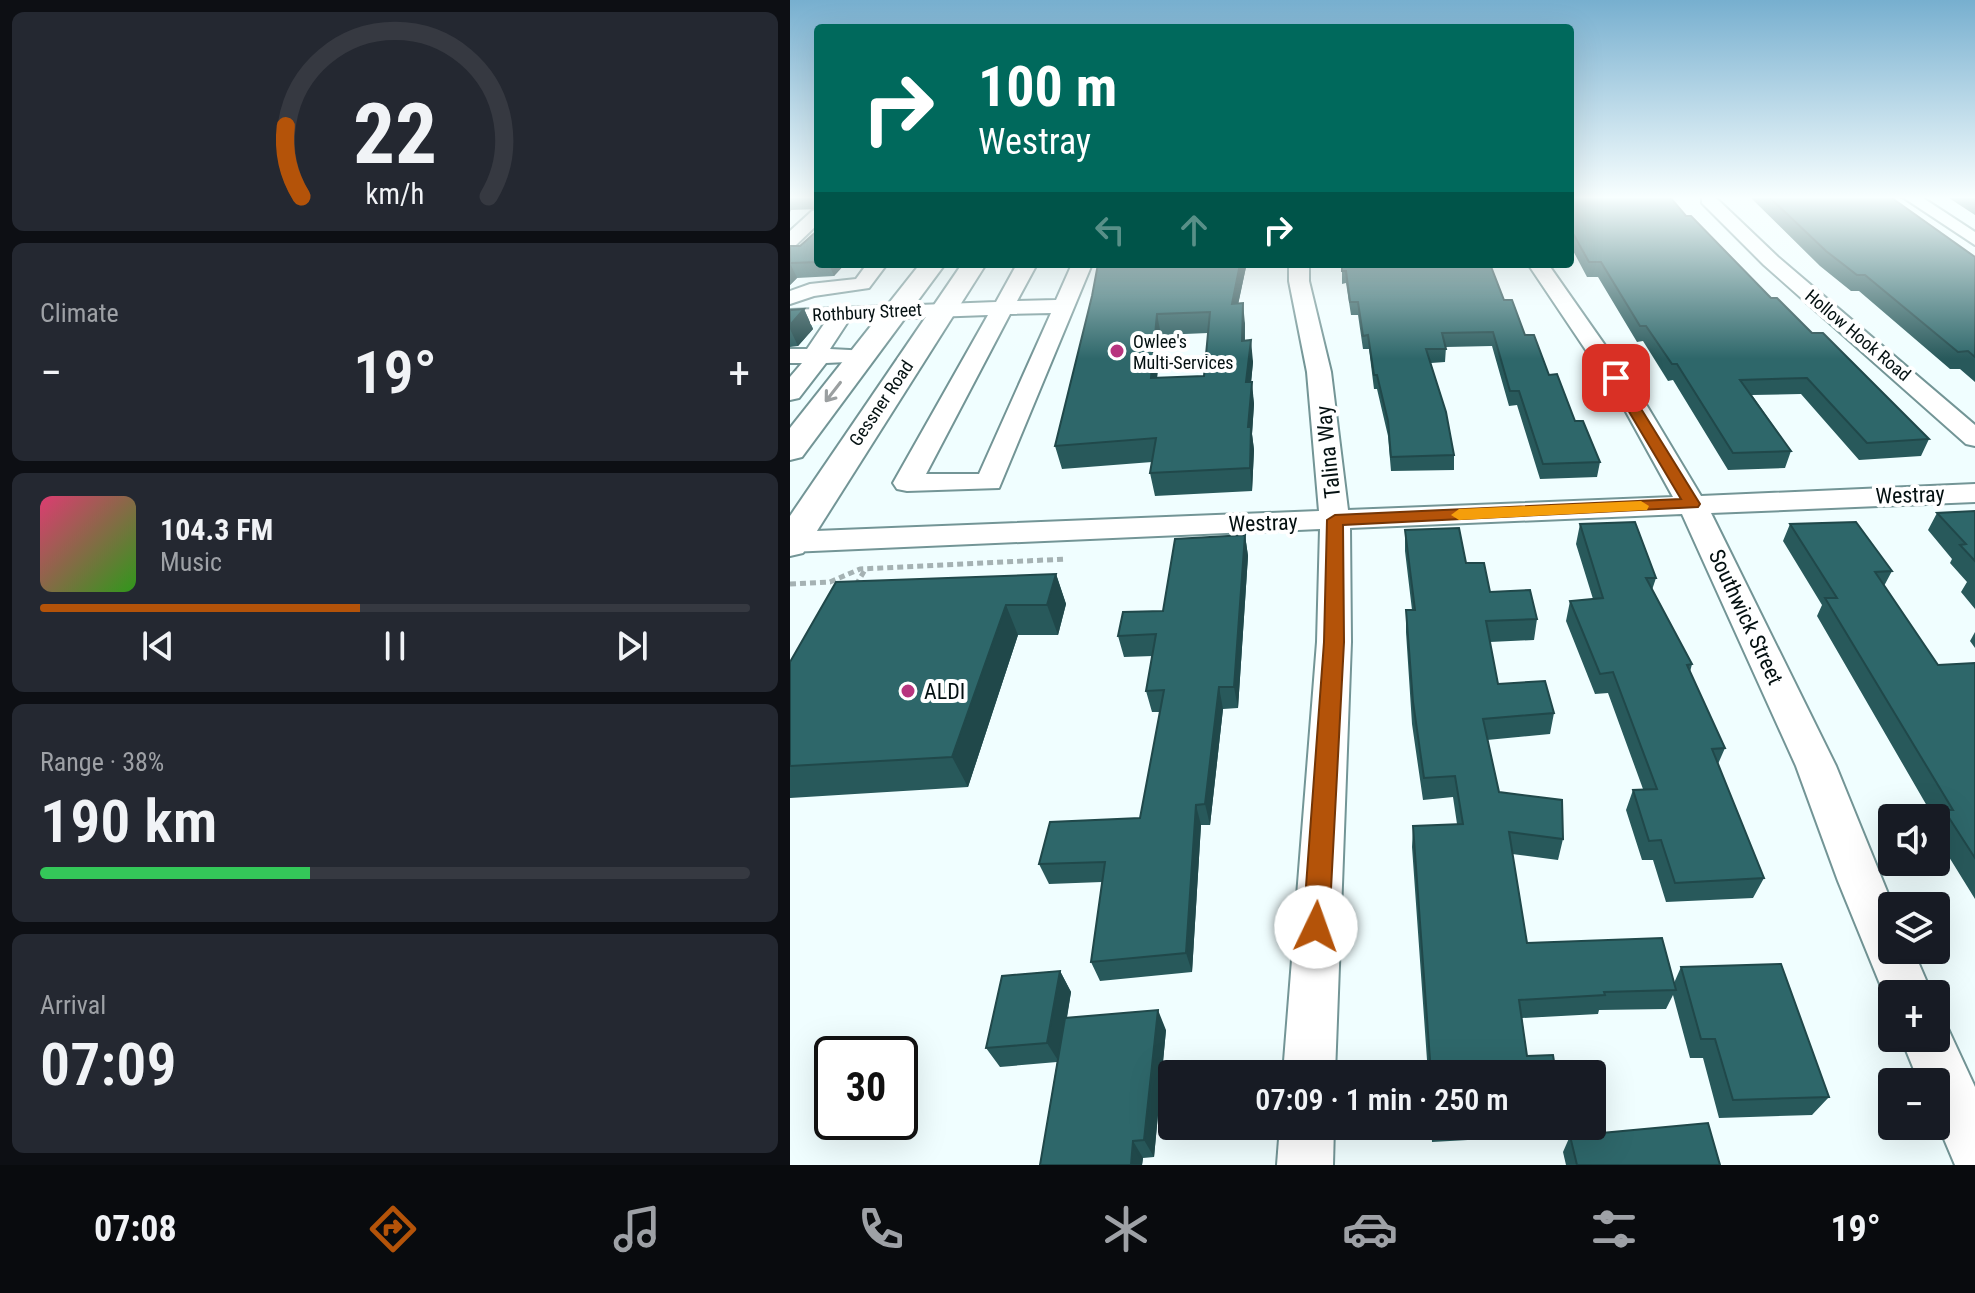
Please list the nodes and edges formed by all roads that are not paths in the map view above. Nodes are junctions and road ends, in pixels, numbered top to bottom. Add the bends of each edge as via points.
1 (1761, 250) edge
2 (874, 268) edge
3 (930, 268) edge
4 (971, 268) edge
5 (1025, 268) edge
6 (1080, 268) edge
7 (1299, 268) edge
8 (1541, 268) edge
9 (790, 298) edge
10 (1004, 306) junction
11 (1064, 306) junction
12 (945, 309) junction
13 (896, 311) junction
14 (843, 314) junction
15 (790, 316) edge
16 (818, 355) junction
17 (790, 356) edge
18 (861, 356) junction
19 (790, 393) edge
20 (1975, 438) edge
21 (791, 448) edge
22 (989, 482) junction
23 (1975, 493) edge
24 (1692, 504) junction
25 (1335, 520) junction
26 (994, 532) junction
27 (790, 542) edge
28 (1902, 980) edge
29 (1932, 1052) edge
30 (1310, 1060) edge
31 (1306, 1140) edge
32 (1975, 1147) edge
33 (1305, 1165) edge

1 - 20 street, Hollow Hook Road
2 - 9 street via 862,284 810,290
3 - 13 main road, Gessner Road
4 - 12 main road, Gessner Road
5 - 10 street
6 - 11 street
7 - 25 street, Talina Way via 1319,372
8 - 24 street, Southwick Street via 1632,401
10 - 11 street, Rothbury Street
10 - 12 street, Rothbury Street
10 - 22 street via 907,483
11 - 22 street
12 - 13 street, Rothbury Street
12 - 27 main road, Gessner Road
13 - 14 street, Rothbury Street
13 - 18 main road, Gessner Road
14 - 15 street, Rothbury Street
14 - 16 street via 819,345
16 - 17 street
16 - 18 street
16 - 19 street
18 -> 21 main road, Gessner Road
22 - 26 street
23 - 24 street, Westray
24 - 25 street, Westray
24 - 28 street, Southwick Street via 1816,766
25 - 26 street, Westray
25 - 30 street, Talina Way via 1334,642
26 - 27 street, Westray
29 - 32 street
31 - 33 street

